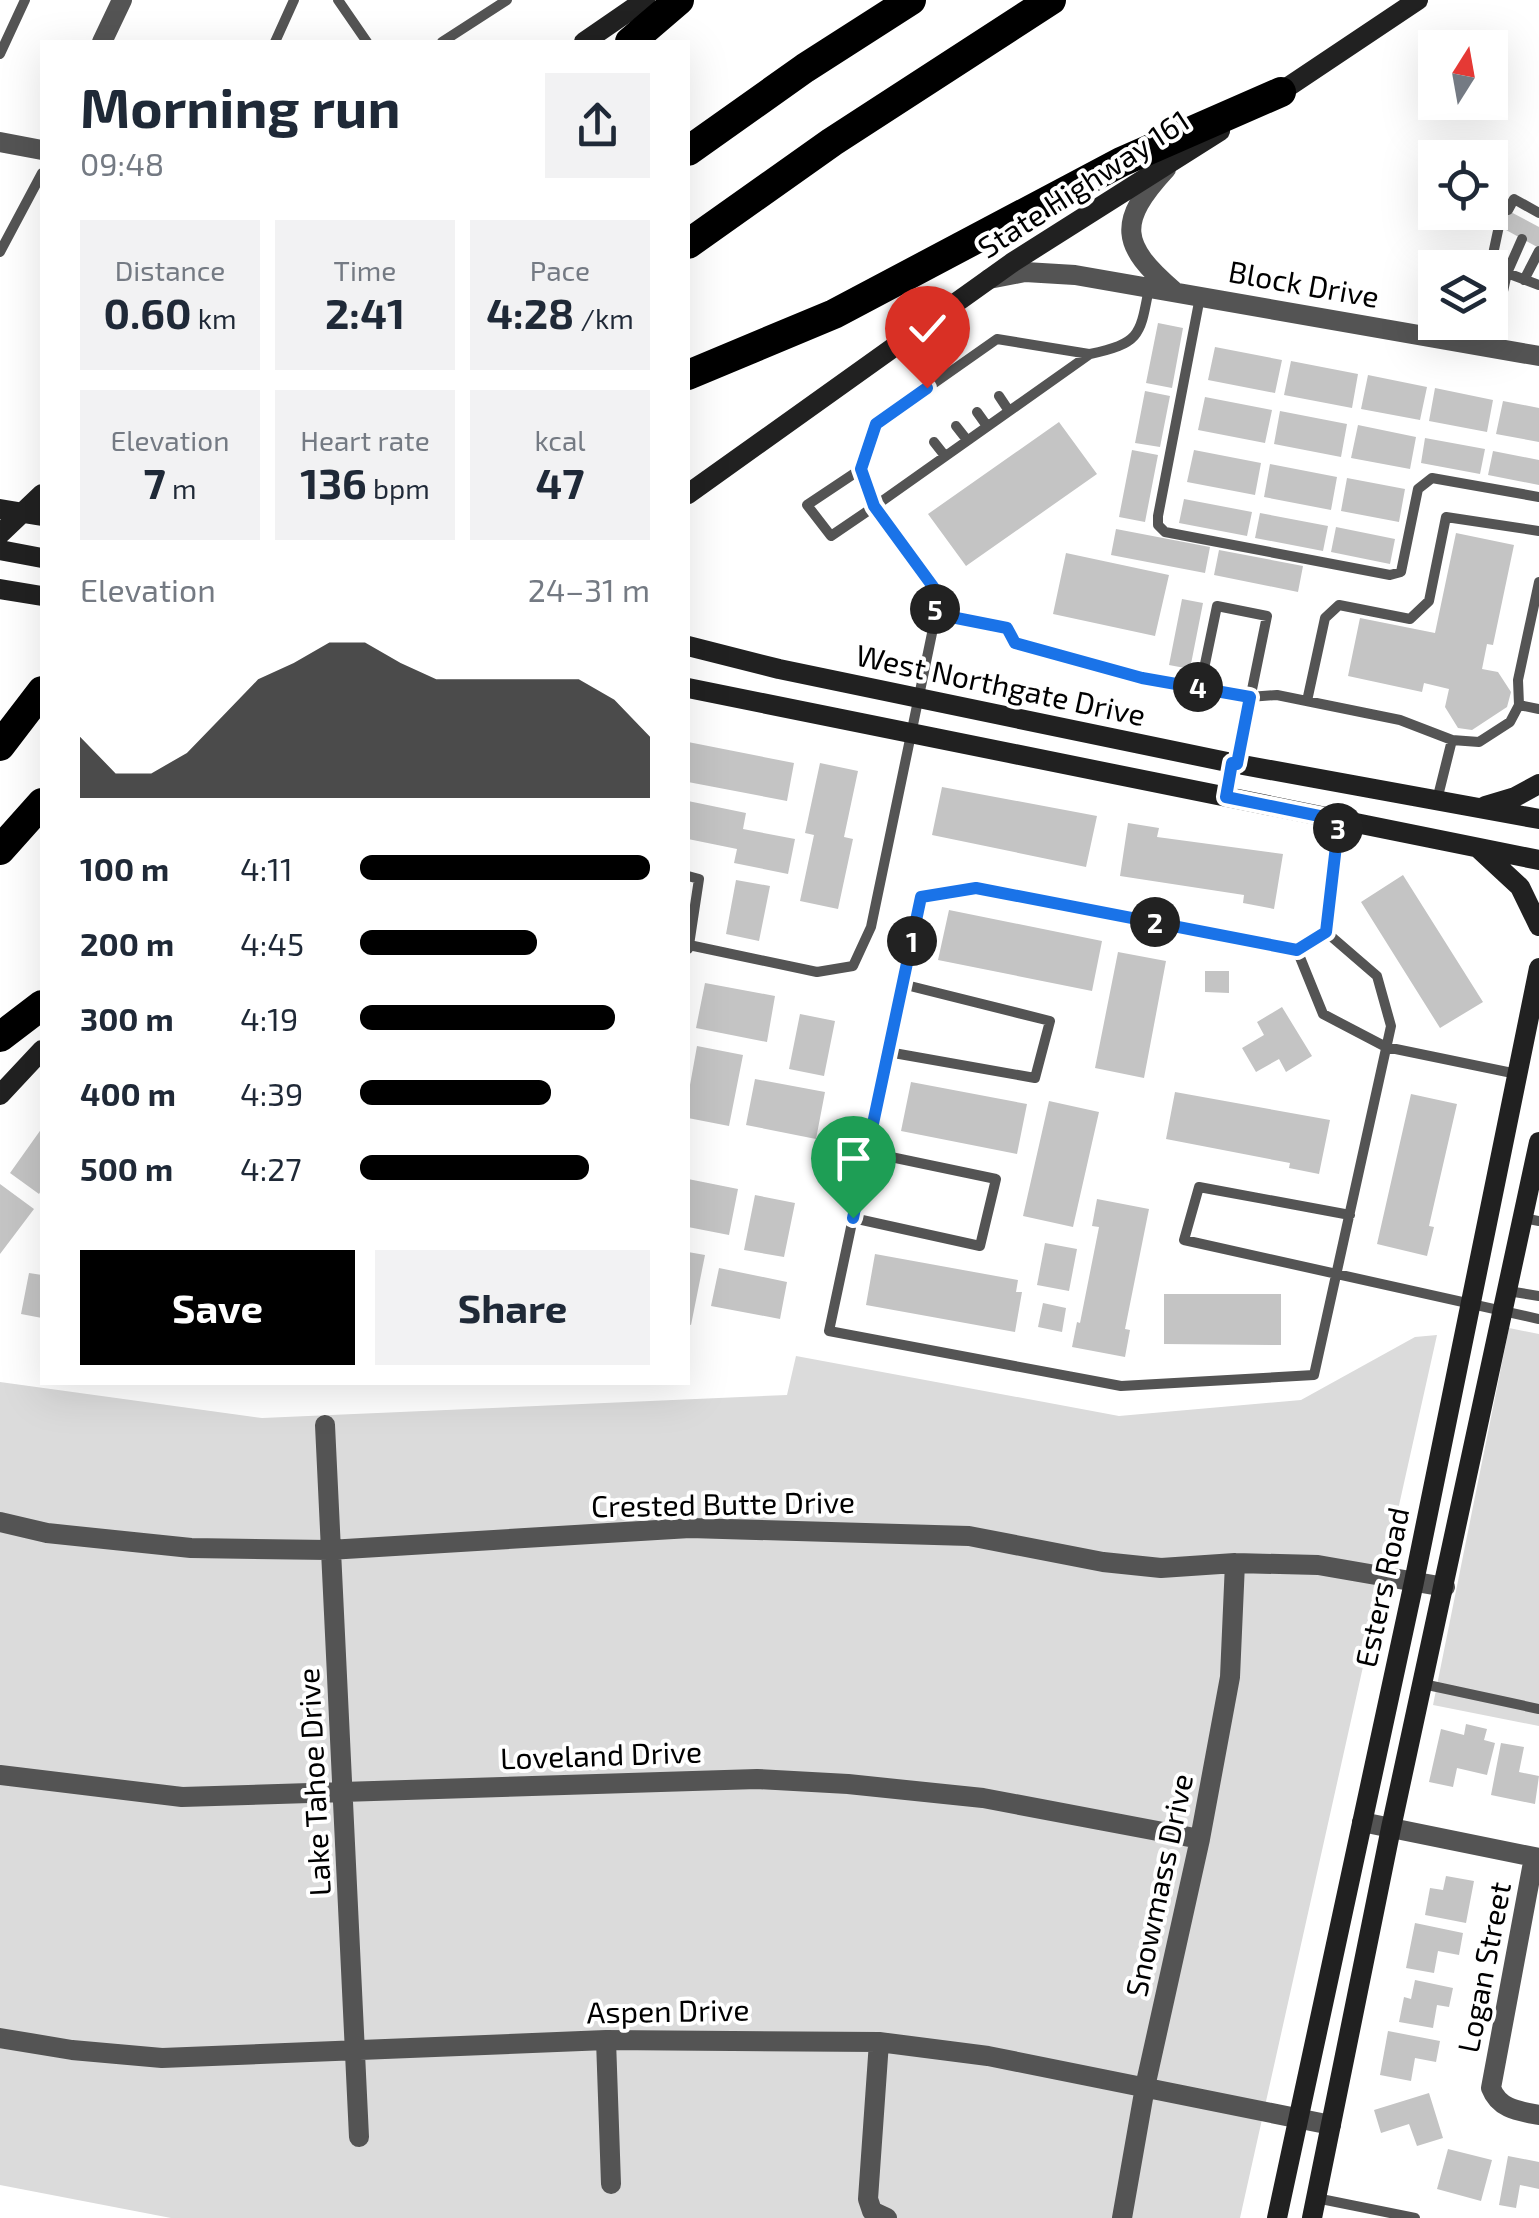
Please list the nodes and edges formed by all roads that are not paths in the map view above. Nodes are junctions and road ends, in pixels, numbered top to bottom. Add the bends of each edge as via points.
1 (25, 0) edge
2 (122, 0) edge
3 (294, 0) edge
4 (338, 0) edge
5 (507, 0) edge
6 (645, 0) edge
7 (679, 0) edge
8 (912, 0) edge
9 (1051, 0) edge
10 (1418, 0) edge
11 (103, 40) edge
12 (276, 40) edge
13 (366, 40) edge
14 (445, 40) edge
15 (587, 40) edge
16 (632, 40) edge
17 (0, 54) edge
18 (1282, 92) junction
19 (0, 142) edge
20 (40, 150) edge
21 (690, 150) edge
22 (1174, 160) junction
23 (40, 176) edge
24 (1508, 210) dead end
25 (1535, 216) edge
26 (5, 231) edge
27 (1522, 239) dead end
28 (690, 243) edge
29 (1539, 251) edge
30 (0, 252) edge
31 (1508, 269) edge
32 (1508, 274) edge
33 (988, 279) junction
34 (1524, 280) junction
35 (1539, 285) edge
36 (1150, 288) junction
37 (1176, 292) junction
38 (1201, 296) junction
39 (1492, 340) edge
40 (1491, 347) junction
41 (1090, 354) junction
42 (1539, 356) edge
43 (690, 374) edge
44 (999, 396) dead end
45 (1009, 411) junction
46 (977, 412) dead end
47 (956, 426) dead end
48 (988, 426) junction
49 (968, 440) junction
50 (934, 442) dead end
51 (944, 456) junction
52 (861, 469) junction
53 (690, 493) edge
54 (1539, 497) edge
55 (874, 506) junction
56 (0, 508) edge
57 (32, 514) edge
58 (1539, 531) edge
59 (0, 534) edge
60 (0, 550) edge
61 (40, 558) edge
62 (1539, 582) edge
63 (0, 589) edge
64 (40, 596) edge
65 (936, 614) junction
66 (690, 647) edge
67 (690, 688) edge
68 (1200, 688) junction
69 (40, 695) edge
70 (918, 697) junction
71 (1250, 697) junction
72 (1308, 701) junction
73 (1518, 705) junction
74 (40, 707) edge
75 (1539, 709) edge
76 (912, 733) junction
77 (1452, 740) junction
78 (0, 747) edge
79 (1234, 764) junction
80 (1539, 784) edge
81 (1226, 797) junction
82 (1437, 800) junction
83 (40, 804) edge
84 (1478, 808) junction
85 (1539, 819) edge
86 (1339, 820) junction
87 (40, 833) edge
88 (1478, 848) junction
89 (0, 850) edge
90 (1539, 860) edge
91 (0, 865) edge
92 (690, 877) edge
93 (1539, 926) edge
94 (1326, 932) junction
95 (690, 933) edge
96 (690, 947) edge
97 (1297, 950) junction
98 (1539, 968) edge
99 (902, 984) junction
100 (40, 1007) edge
101 (0, 1038) edge
102 (1386, 1046) junction
103 (40, 1052) edge
104 (888, 1052) junction
105 (1517, 1074) junction
106 (0, 1094) edge
107 (1539, 1142) edge
108 (867, 1152) junction
109 (1350, 1215) junction
110 (853, 1218) junction
111 (1531, 1220) edge
112 (1337, 1272) junction
113 (1539, 1296) edge
114 (1506, 1301) junction
115 (1471, 1303) junction
116 (1539, 1319) edge
117 (325, 1424) dead end
118 (0, 1522) edge
119 (330, 1550) junction
120 (1235, 1563) junction
121 (1414, 1582) junction
122 (1445, 1587) junction
123 (1423, 1684) junction
124 (1539, 1709) edge
125 (0, 1775) edge
126 (344, 1793) junction
127 (1362, 1822) junction
128 (1392, 1828) junction
129 (1200, 1839) junction
130 (1536, 1858) edge
131 (0, 2038) edge
132 (606, 2040) junction
133 (879, 2042) junction
134 (355, 2052) junction
135 (1146, 2087) junction
136 (1539, 2114) edge
137 (1298, 2118) junction
138 (1331, 2125) junction
139 (359, 2137) dead end
140 (611, 2184) dead end
141 (1314, 2208) edge
142 (887, 2218) edge
143 (1122, 2218) edge
144 (1277, 2218) edge
145 (1416, 2218) edge

1 - 17 lane
2 - 11 street
3 - 12 lane
4 - 13 lane
5 - 14 lane
6 - 15 main road
7 - 16 highway
8 - 21 highway
9 - 28 highway
10 - 18 main road, State Highway 161
18 - 22 main road, State Highway 161
18 - 43 highway via 1121,162 834,314
19 - 20 street
22 - 33 main road, State Highway 161
22 - 37 street via 1136,204 1132,242
23 - 26 lane
24 - 25 lane via 1514,199
26 - 30 lane
27 - 31 lane
29 - 34 lane
32 - 34 lane
33 - 36 street, Block Drive via 1042,273
33 - 53 main road, State Highway 161
34 - 35 lane
36 - 37 street, Block Drive
36 - 41 lane via 1141,332
37 - 38 street, Block Drive
38 - 40 street, Block Drive
38 - 54 lane via 1158,516 1164,532 1390,575 1401,572 1422,483 1432,478
39 - 40 lane
40 - 42 street, Block Drive
41 - 45 lane
41 - 52 lane via 996,339 953,376 876,424
44 - 45 lane
45 - 48 lane
46 - 48 lane
47 - 49 lane
48 - 49 lane
49 - 51 lane
50 - 51 lane
51 - 55 lane
52 - 55 lane
52 - 55 lane via 807,505 831,536
55 - 65 lane via 934,588
56 - 57 main road
57 - 59 main road
58 - 72 lane via 1446,517 1429,601 1410,618 1340,605 1325,618
60 - 61 main road
62 - 73 lane
63 - 64 main road
65 - 68 lane via 1007,628 1015,643
65 - 70 lane
66 - 70 main road, West Northgate Drive
67 - 76 main road
68 - 71 lane
68 - 71 lane via 1217,606 1267,616
69 - 78 highway
70 - 76 lane
70 - 79 main road, West Northgate Drive
71 - 72 lane
71 - 79 lane
72 - 77 lane via 1400,720
73 - 75 lane
73 - 77 lane via 1510,722 1479,742
74 - 78 highway
76 - 81 main road
76 - 96 lane via 871,928 853,966 817,972
77 - 82 lane
79 - 81 main road
79 - 82 main road, West Northgate Drive
80 - 84 main road
81 - 86 main road
82 - 84 main road, West Northgate Drive
83 - 89 highway
84 - 85 main road, West Northgate Drive
86 - 88 main road
86 - 94 lane
87 - 91 highway
88 - 90 main road
88 - 93 main road via 1520,887
92 - 95 lane via 698,879
94 - 97 lane
94 - 102 lane via 1377,976 1391,1026
97 - 99 lane via 976,888 921,897
97 - 102 lane via 1323,1014
98 - 105 main road, Esters Road
99 - 104 lane
99 - 104 lane via 1050,1022 1035,1078
100 - 101 highway
102 - 105 lane
102 - 109 lane
103 - 106 main road
104 - 108 lane
105 - 115 main road, Esters Road
107 - 111 main road, Esters Road
108 - 110 lane
108 - 110 lane via 996,1180 980,1246
109 - 112 lane
109 - 112 lane via 1199,1187 1184,1240
110 - 112 lane via 830,1331 1120,1386 1314,1375
111 - 114 main road, Esters Road
112 - 115 lane
113 - 114 lane
114 - 115 lane
114 - 116 lane
114 - 122 main road, Esters Road
115 - 121 main road, Esters Road
117 - 119 street, Lake Tahoe Drive
118 - 119 street, Crested Butte Drive via 191,1548
119 - 120 street, Crested Butte Drive via 761,1528 969,1536 1161,1568
119 - 126 street, Lake Tahoe Drive
120 - 121 street, Crested Butte Drive via 1318,1565
120 - 129 street, Snowmass Drive via 1230,1677
121 - 122 street, Crested Butte Drive
121 - 127 main road, Esters Road
122 - 123 main road, Esters Road
123 - 124 lane
123 - 128 main road, Esters Road
125 - 126 street, Loveland Drive via 182,1797
126 - 129 street, Loveland Drive via 794,1780 983,1798
126 - 134 street, Lake Tahoe Drive
127 - 128 street
127 - 137 main road, Esters Road
128 - 130 street
128 - 138 main road, Esters Road
129 - 135 street, Snowmass Drive
130 - 136 street, Logan Street via 1491,2088 1510,2109
131 - 134 street, Aspen Drive via 162,2058
132 - 133 street, Aspen Drive
132 - 134 street, Aspen Drive
132 - 140 street
133 - 135 street, Aspen Drive
133 - 142 street via 868,2200 872,2211
134 - 139 street, Lake Tahoe Drive
135 - 137 street, Aspen Drive
135 - 143 street, Snowmass Drive
137 - 138 street, Aspen Drive
137 - 144 main road, Esters Road
138 - 141 main road, Esters Road
141 - 145 lane

